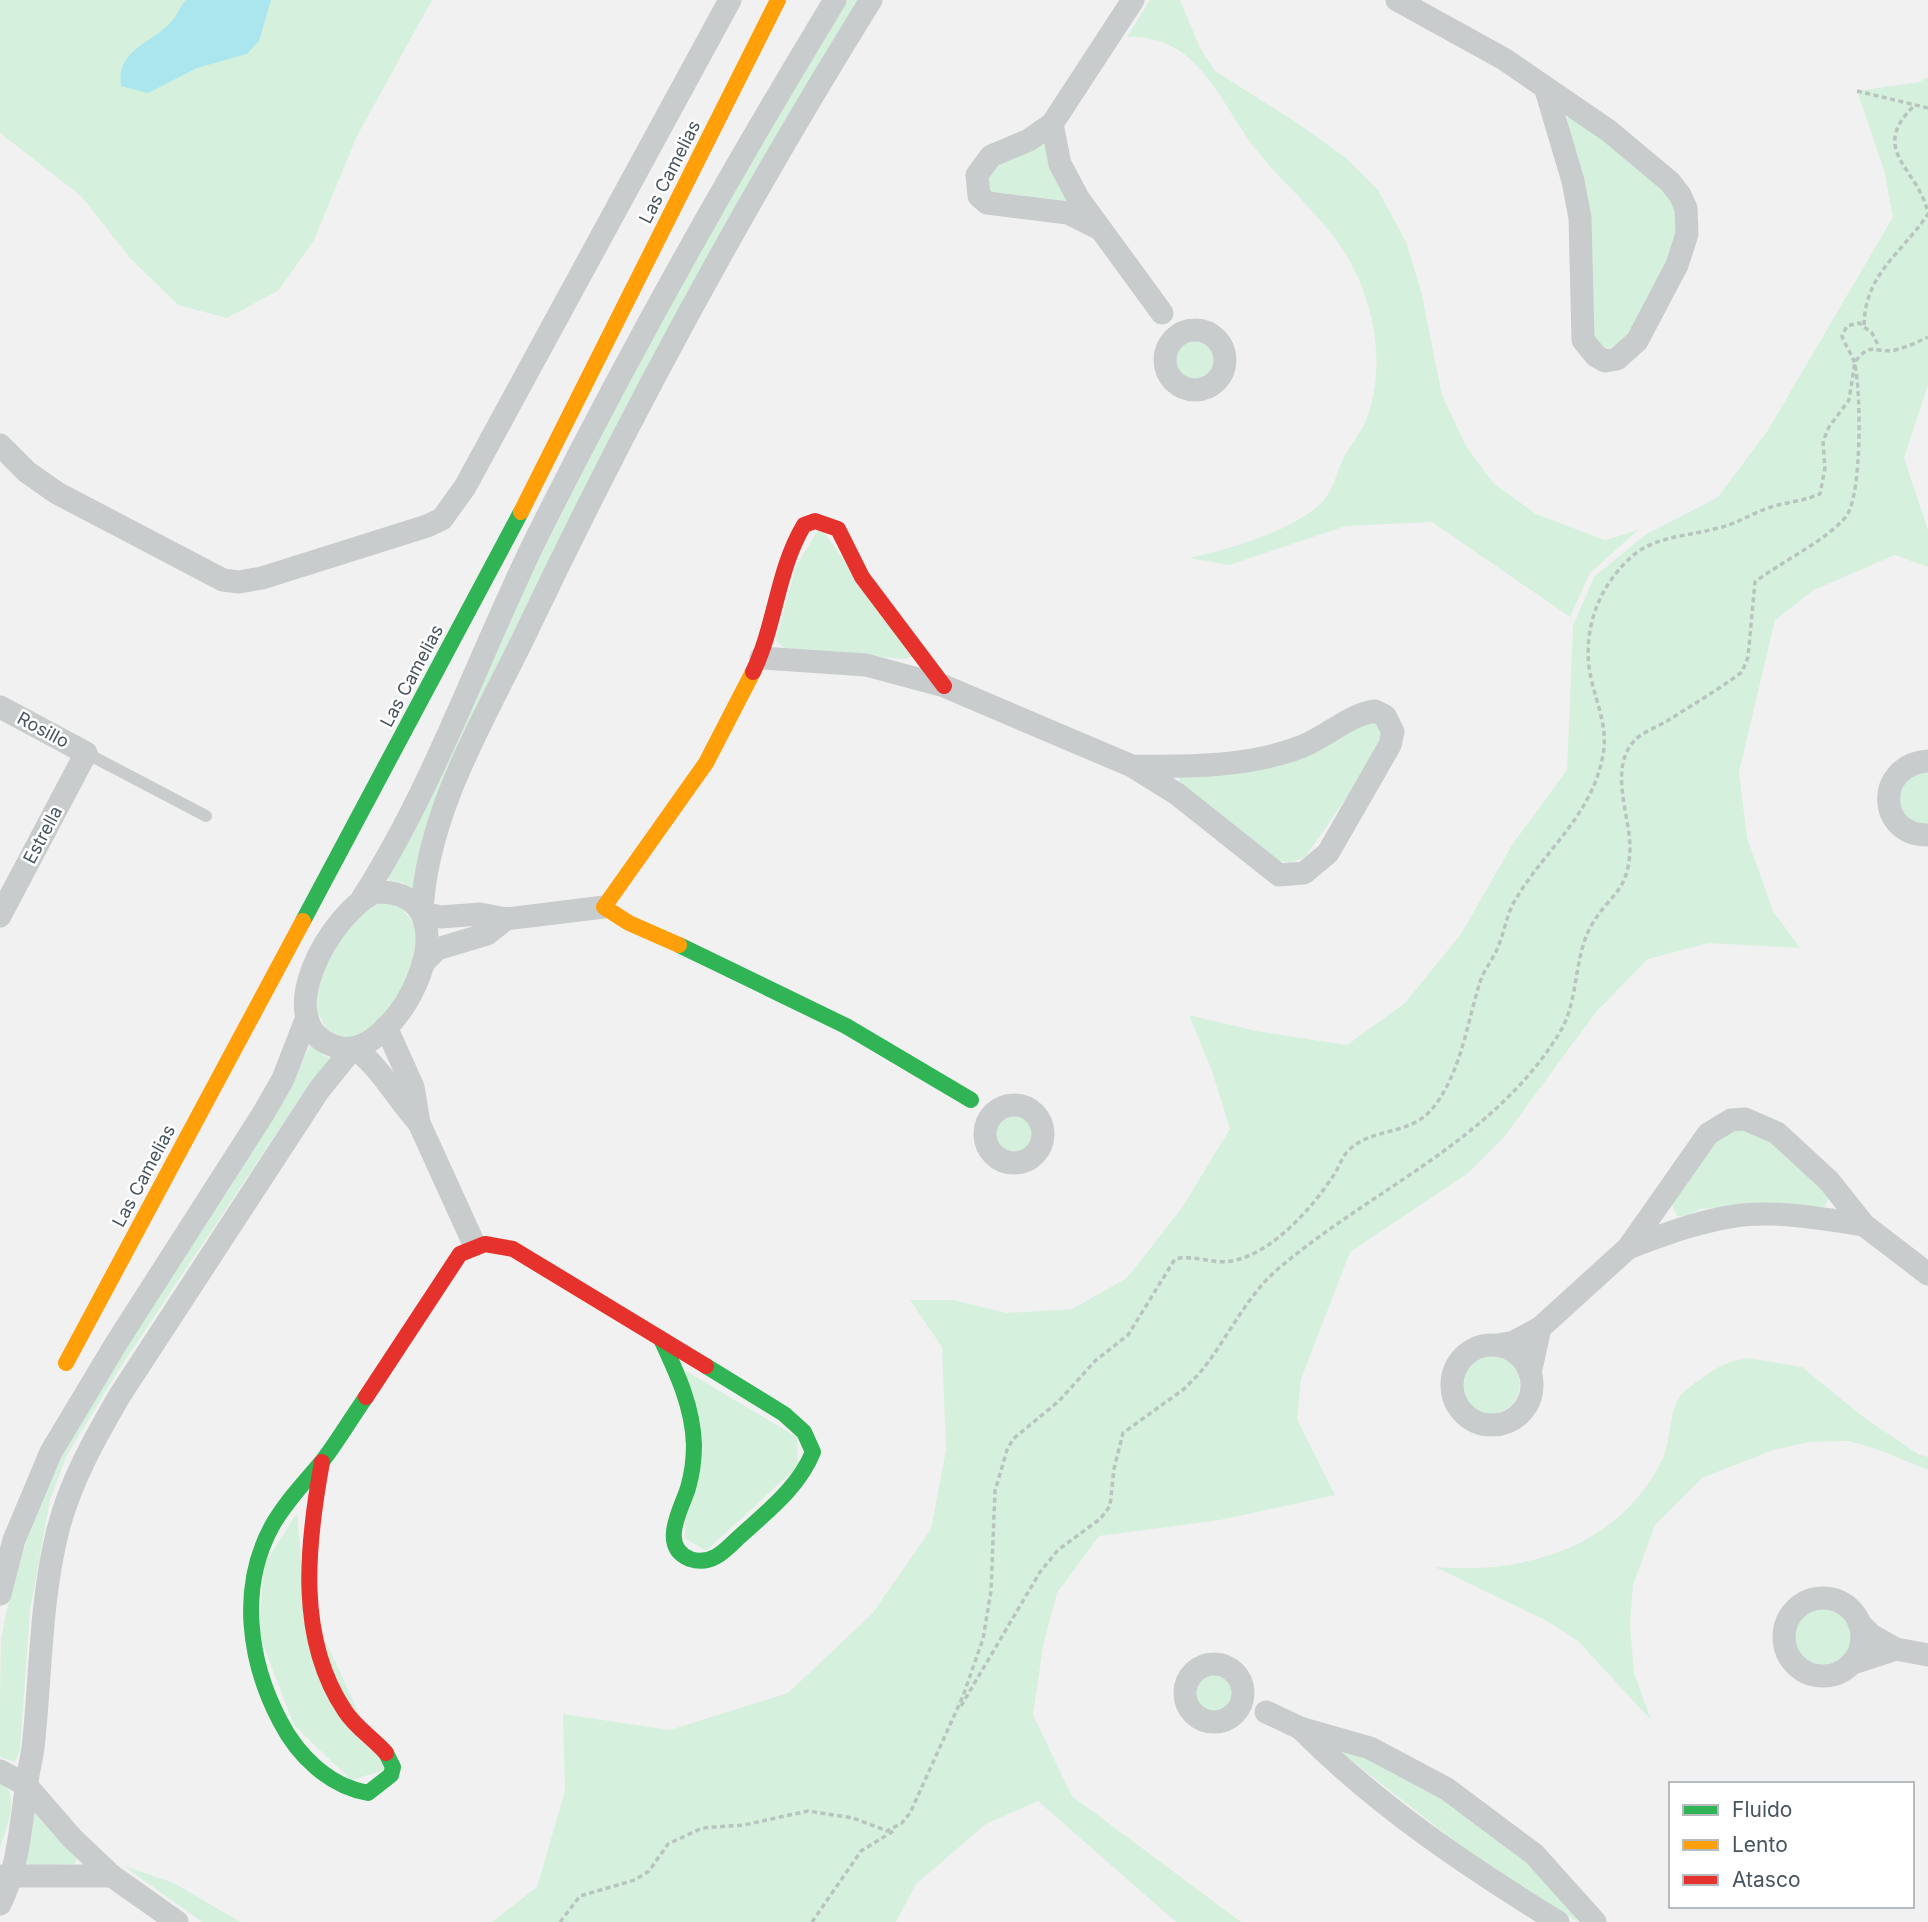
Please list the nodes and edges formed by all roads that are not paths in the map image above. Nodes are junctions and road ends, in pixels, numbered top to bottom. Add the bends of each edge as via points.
1 (730, 0) edge
2 (778, 0) edge
3 (835, 0) edge
4 (871, 0) edge
5 (1133, 0) edge
6 (1397, 0) edge
7 (1546, 90) junction
8 (1052, 124) junction
9 (1098, 228) junction
10 (1162, 313) junction
11 (1194, 330) junction
12 (1167, 348) junction
13 (0, 445) edge
14 (761, 658) junction
15 (944, 686) junction
16 (0, 707) edge
17 (86, 753) junction
18 (1928, 761) edge
19 (1132, 766) junction
20 (206, 816) dead end
21 (1928, 835) edge
22 (363, 897) junction
23 (604, 907) junction
24 (422, 913) junction
25 (0, 916) edge
26 (506, 919) junction
27 (423, 963) junction
28 (307, 1017) junction
29 (386, 1027) junction
30 (353, 1048) junction
31 (971, 1100) junction
32 (1004, 1106) junction
33 (419, 1122) junction
34 (985, 1131) junction
35 (1864, 1225) junction
36 (474, 1244) junction
37 (1628, 1248) junction
38 (1928, 1274) edge
39 (1540, 1328) junction
40 (661, 1339) junction
41 (1498, 1345) junction
42 (66, 1363) dead end
43 (1530, 1373) junction
44 (323, 1462) junction
45 (0, 1594) edge
46 (1859, 1623) junction
47 (1896, 1649) junction
48 (1928, 1655) edge
49 (1853, 1663) junction
50 (1243, 1687) junction
51 (1266, 1712) junction
52 (1233, 1717) junction
53 (1300, 1728) junction
54 (0, 1771) edge
55 (26, 1785) junction
56 (112, 1876) junction
57 (6, 1877) edge
58 (0, 1904) edge
59 (177, 1922) edge
60 (1558, 1922) edge
61 (1595, 1922) edge

1 - 13 street via 465,487 442,519 262,578 223,580 57,494
2 - 42 street, Las Camelias via 495,563
3 - 22 street via 641,332 533,546 403,832
4 - 24 street via 802,110 608,462 451,792 434,836
5 - 8 street
6 - 7 street via 1503,59
7 - 7 street via 1580,218 1583,340 1596,356 1605,361 1617,359 1637,341 1677,265 1687,234 1686,208 1670,182 1652,166
8 - 9 street via 1060,164
8 - 9 street via 983,163 977,175 979,196 995,207 1068,213
9 - 10 street
10 - 11 street
10 - 12 street
11 - 12 street via 1178,335
11 - 12 street via 1213,335 1225,352 1223,373 1217,381 1198,390 1178,385 1166,368
14 - 15 street via 866,665
14 - 15 street via 792,547 804,525 815,520 838,529 874,594
14 - 23 street via 707,762
15 - 19 street
16 - 17 street, Rosillo
17 - 20 lane
17 - 25 street, Estrella
18 - 21 street via 1905,766 1896,775 1888,799 1898,823 1908,831
19 - 19 street via 1177,793 1264,866 1291,876 1304,873 1328,853 1390,745 1393,732 1385,716 1375,711 1286,753 1253,760
22 - 24 street via 390,892 403,895
22 - 28 street via 331,932 318,957 309,980
23 - 26 street
23 - 31 street via 629,923 795,999
24 - 26 street
24 - 27 street via 428,936
26 - 27 street via 487,934 437,949
27 - 29 street via 403,1006
28 - 30 street via 322,1040
28 - 45 street via 283,1079 263,1114 51,1452 15,1540
29 - 30 street via 374,1039
29 - 33 street via 413,1087
30 - 33 street via 367,1056
30 - 55 street via 319,1090 120,1395 73,1484 52,1566
31 - 32 street
31 - 34 street
32 - 34 street via 991,1116
32 - 34 street via 1024,1106 1040,1119 1044,1139 1034,1157 1005,1163 990,1150
33 - 36 street
35 - 37 street via 1776,1214 1743,1215 1707,1221
35 - 37 street via 1829,1181 1777,1133 1753,1121 1731,1120 1708,1134
35 - 38 street
36 - 40 street via 491,1242 513,1249
36 - 44 street via 460,1254
37 - 39 street
39 - 41 street
39 - 43 street
40 - 40 street via 686,1395 695,1437 689,1483 673,1533 685,1556 707,1562 797,1482 813,1452 804,1432 784,1414
41 - 43 street via 1518,1355
41 - 43 street via 1484,1346 1461,1359 1452,1385 1461,1410 1484,1424 1511,1421 1529,1400
44 - 44 street via 286,1503 261,1552 252,1591 252,1641 261,1681 289,1737 326,1775 347,1789 368,1793 387,1781 392,1759 340,1704 312,1627 311,1543
46 - 47 street
46 - 49 street via 1862,1644
46 - 49 street via 1842,1603 1829,1599 1803,1604 1786,1624 1786,1651 1804,1671 1830,1676
47 - 48 street
47 - 49 street
50 - 51 street
50 - 52 street via 1242,1704
50 - 52 street via 1233,1670 1214,1664 1195,1671 1185,1688 1195,1716 1214,1723
51 - 52 street
51 - 53 street
53 - 60 street via 1329,1757 1491,1881
53 - 61 street via 1370,1748 1447,1790 1534,1854
54 - 55 street
55 - 56 street
55 - 57 street
56 - 57 street
56 - 59 street
57 - 58 street

